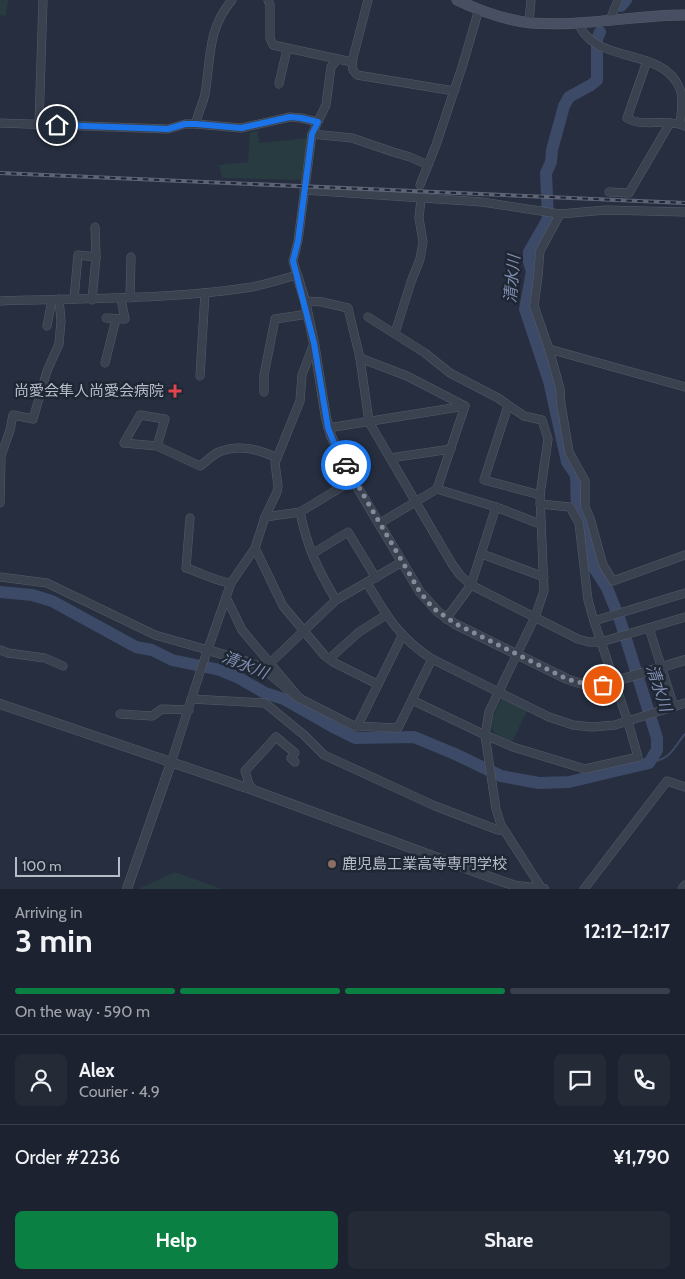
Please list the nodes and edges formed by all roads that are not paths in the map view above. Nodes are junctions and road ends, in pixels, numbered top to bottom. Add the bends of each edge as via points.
1 (43, 0) edge
2 (232, 0) edge
3 (268, 0) edge
4 (368, 0) edge
5 (457, 0) edge
6 (531, 0) edge
7 (618, 0) edge
8 (479, 9) junction
9 (685, 15) edge
10 (610, 20) junction
11 (529, 22) junction
12 (578, 22) junction
13 (286, 49) junction
14 (338, 60) junction
15 (647, 60) junction
16 (352, 62) junction
17 (279, 84) dead end
18 (454, 91) junction
19 (682, 91) edge
20 (318, 122) junction
21 (0, 123) edge
22 (670, 123) junction
23 (39, 124) junction
24 (196, 124) junction
25 (682, 125) edge
26 (312, 134) junction
27 (428, 165) junction
28 (420, 185) dead end
29 (304, 190) junction
30 (609, 192) dead end
31 (421, 199) junction
32 (685, 212) edge
33 (560, 214) junction
34 (95, 227) dead end
35 (96, 257) junction
36 (131, 257) dead end
37 (297, 275) junction
38 (205, 293) junction
39 (130, 298) junction
40 (55, 299) junction
41 (74, 299) junction
42 (121, 299) junction
43 (92, 300) junction
44 (304, 301) junction
45 (0, 302) edge
46 (308, 314) junction
47 (368, 317) dead end
48 (106, 318) dead end
49 (116, 319) junction
50 (47, 326) dead end
51 (395, 333) junction
52 (314, 343) junction
53 (549, 349) junction
54 (360, 358) junction
55 (105, 363) dead end
56 (200, 376) dead end
57 (685, 387) edge
58 (264, 392) dead end
59 (465, 406) junction
60 (508, 406) junction
61 (369, 422) junction
62 (328, 428) junction
63 (156, 446) junction
64 (451, 449) junction
65 (277, 458) junction
66 (390, 458) junction
67 (354, 480) junction
68 (437, 489) junction
69 (540, 495) junction
70 (416, 502) junction
71 (0, 503) edge
72 (540, 504) junction
73 (496, 506) junction
74 (300, 512) junction
75 (265, 517) junction
76 (190, 518) dead end
77 (380, 523) junction
78 (540, 524) junction
79 (255, 548) junction
80 (312, 554) junction
81 (482, 554) junction
82 (685, 555) edge
83 (402, 562) junction
84 (0, 577) edge
85 (544, 577) junction
86 (376, 578) junction
87 (231, 583) junction
88 (367, 583) junction
89 (471, 585) junction
90 (685, 593) edge
91 (226, 597) junction
92 (336, 600) junction
93 (386, 615) junction
94 (535, 617) junction
95 (685, 617) edge
96 (446, 619) junction
97 (594, 621) junction
98 (648, 628) junction
99 (304, 631) junction
100 (402, 636) junction
101 (601, 642) junction
102 (0, 650) edge
103 (208, 650) junction
104 (517, 655) junction
105 (329, 659) junction
106 (432, 659) junction
107 (685, 660) edge
108 (62, 666) dead end
109 (267, 666) junction
110 (660, 667) junction
111 (615, 682) junction
112 (377, 684) junction
113 (499, 692) junction
114 (300, 698) joint
115 (191, 699) junction
116 (412, 700) junction
117 (685, 703) edge
118 (0, 704) edge
119 (674, 707) junction
120 (188, 710) junction
121 (120, 714) dead end
122 (628, 722) junction
123 (357, 727) junction
124 (485, 735) junction
125 (295, 762) dead end
126 (171, 763) junction
127 (685, 786) edge
128 (252, 790) junction
129 (503, 830) junction
130 (685, 885) edge
131 (127, 889) edge
132 (543, 889) edge
133 (584, 889) edge
134 (682, 889) edge

1 - 23 street
2 - 24 street via 214,30 204,97
3 - 13 street via 270,38 273,45
4 - 16 street
5 - 8 main road
6 - 11 street
7 - 10 street
8 - 11 main road
8 - 18 street
9 - 10 main road
10 - 12 main road
11 - 12 main road
12 - 15 street via 581,31 600,46
13 - 14 street
13 - 17 street
14 - 16 street
14 - 20 street via 331,68 326,105
15 - 19 street via 667,72
15 - 22 street via 627,118 641,123
16 - 18 street via 357,75
18 - 27 street
19 - 25 street
20 - 24 street via 290,117 241,128
20 - 26 street
21 - 23 street
22 - 25 street
22 - 30 street via 629,194
23 - 24 street via 168,129
26 - 27 street via 352,138
26 - 29 street
27 - 28 street
29 - 31 street
29 - 37 street via 293,261
31 - 33 street via 482,202
31 - 51 street via 419,218 423,242 420,259
32 - 33 street via 606,210
33 - 53 street via 542,246 534,298
34 - 35 street
35 - 41 street via 78,255
35 - 43 street
36 - 39 street
37 - 38 street via 254,286
37 - 44 street
38 - 39 street
38 - 56 street
39 - 42 street
40 - 41 street
40 - 45 street
40 - 50 street
40 - 71 street via 61,321 59,344 32,419 13,415 1,456
41 - 43 street
42 - 43 street
42 - 49 street via 125,319
44 - 46 street
44 - 54 street via 348,308
46 - 52 street
46 - 58 street via 275,319 264,375
47 - 51 street
48 - 49 street
49 - 55 street
51 - 60 street via 450,373
52 - 62 street
52 - 65 street via 302,375 300,401
53 - 57 street
53 - 82 street via 560,388 570,452 585,481 585,507 607,573 613,581
54 - 59 street via 407,376
54 - 61 street
59 - 61 street
59 - 64 street
60 - 69 street via 528,418 542,420 547,431
60 - 69 street via 484,480
61 - 62 street
61 - 66 street
62 - 67 street
63 - 63 street via 124,443 140,415 165,419
63 - 65 street via 200,466 218,452 235,449 260,450
64 - 66 street
64 - 68 street
65 - 75 street via 278,490
66 - 70 street
67 - 74 street
67 - 77 street
68 - 70 street
68 - 73 street
69 - 72 street
70 - 77 street
70 - 89 street via 452,564
72 - 78 street
72 - 97 street via 570,507 579,523 588,600
73 - 78 street
73 - 81 street
74 - 75 street
74 - 80 street
75 - 79 street
76 - 87 street via 186,568 217,581
77 - 83 street
78 - 85 street
79 - 87 street
79 - 99 street via 283,606
80 - 86 street via 348,532
80 - 92 street
81 - 85 street
81 - 89 street
83 - 86 street
83 - 96 street via 424,598
84 - 103 street via 47,583 155,635
85 - 94 street via 544,591
86 - 88 street
87 - 91 street
88 - 92 street
88 - 93 street
89 - 94 street
89 - 96 street
90 - 97 street
91 - 103 street
91 - 109 street via 242,630
92 - 99 street
93 - 100 street
93 - 105 street via 359,632
94 - 101 street via 585,641
94 - 104 street
95 - 98 street
96 - 104 street
97 - 101 street
98 - 101 street
98 - 110 street
99 - 105 street
99 - 109 street
100 - 106 street
100 - 112 street
101 - 111 street
102 - 108 street via 45,658
103 - 109 street
103 - 115 street
104 - 111 street via 579,683 599,685
104 - 113 street
105 - 112 street
106 - 113 street
106 - 116 street
107 - 110 street
109 - 114 street
110 - 111 street
110 - 119 street
111 - 122 street
112 - 123 street
113 - 122 street via 573,725 603,727
113 - 124 street via 487,718
114 - 123 street
115 - 120 street
115 - 129 street via 265,703 324,755 435,806
116 - 123 street via 398,728
116 - 124 street
117 - 119 street
118 - 126 street
119 - 122 street
120 - 121 street via 162,709 152,716
120 - 126 street
122 - 124 street via 638,757 585,769
124 - 129 street via 496,809
125 - 128 street via 291,758 295,754 276,738 245,771
126 - 128 street
126 - 131 street
127 - 133 street via 667,781
128 - 132 street via 498,880 520,887
129 - 132 street
130 - 134 street

